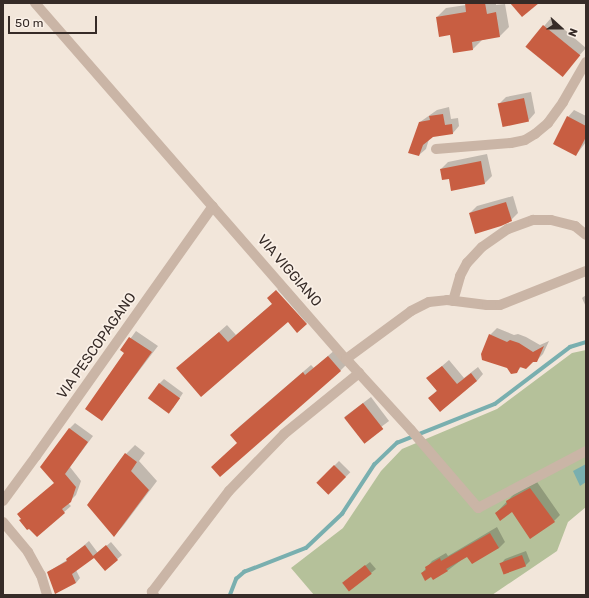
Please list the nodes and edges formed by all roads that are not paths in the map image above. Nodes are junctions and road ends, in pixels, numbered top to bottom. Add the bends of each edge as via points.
1 (35, 3) edge
2 (586, 62) edge
3 (436, 149) dead end
4 (213, 206) junction
5 (586, 235) edge
6 (586, 271) edge
7 (453, 301) junction
8 (346, 359) junction
9 (359, 373) junction
10 (586, 451) edge
11 (3, 501) edge
12 (3, 522) edge
13 (47, 595) edge
14 (154, 595) edge

1 - 4 street, VIA VIGGIANO
2 - 3 street via 563,102 548,123 536,134 511,143
4 - 8 street, VIA VIGGIANO
4 - 11 street, VIA PESCOPAGANO
5 - 7 street via 571,224 547,220 526,222 508,229 482,247 467,263 460,276
6 - 7 street via 504,304
7 - 8 street via 435,300 423,304
8 - 9 street, VIA VIGGIANO
9 - 10 street, VIA VIGGIANO via 478,508
9 - 14 street via 284,434 229,491 152,592
12 - 13 street via 28,552 41,576

